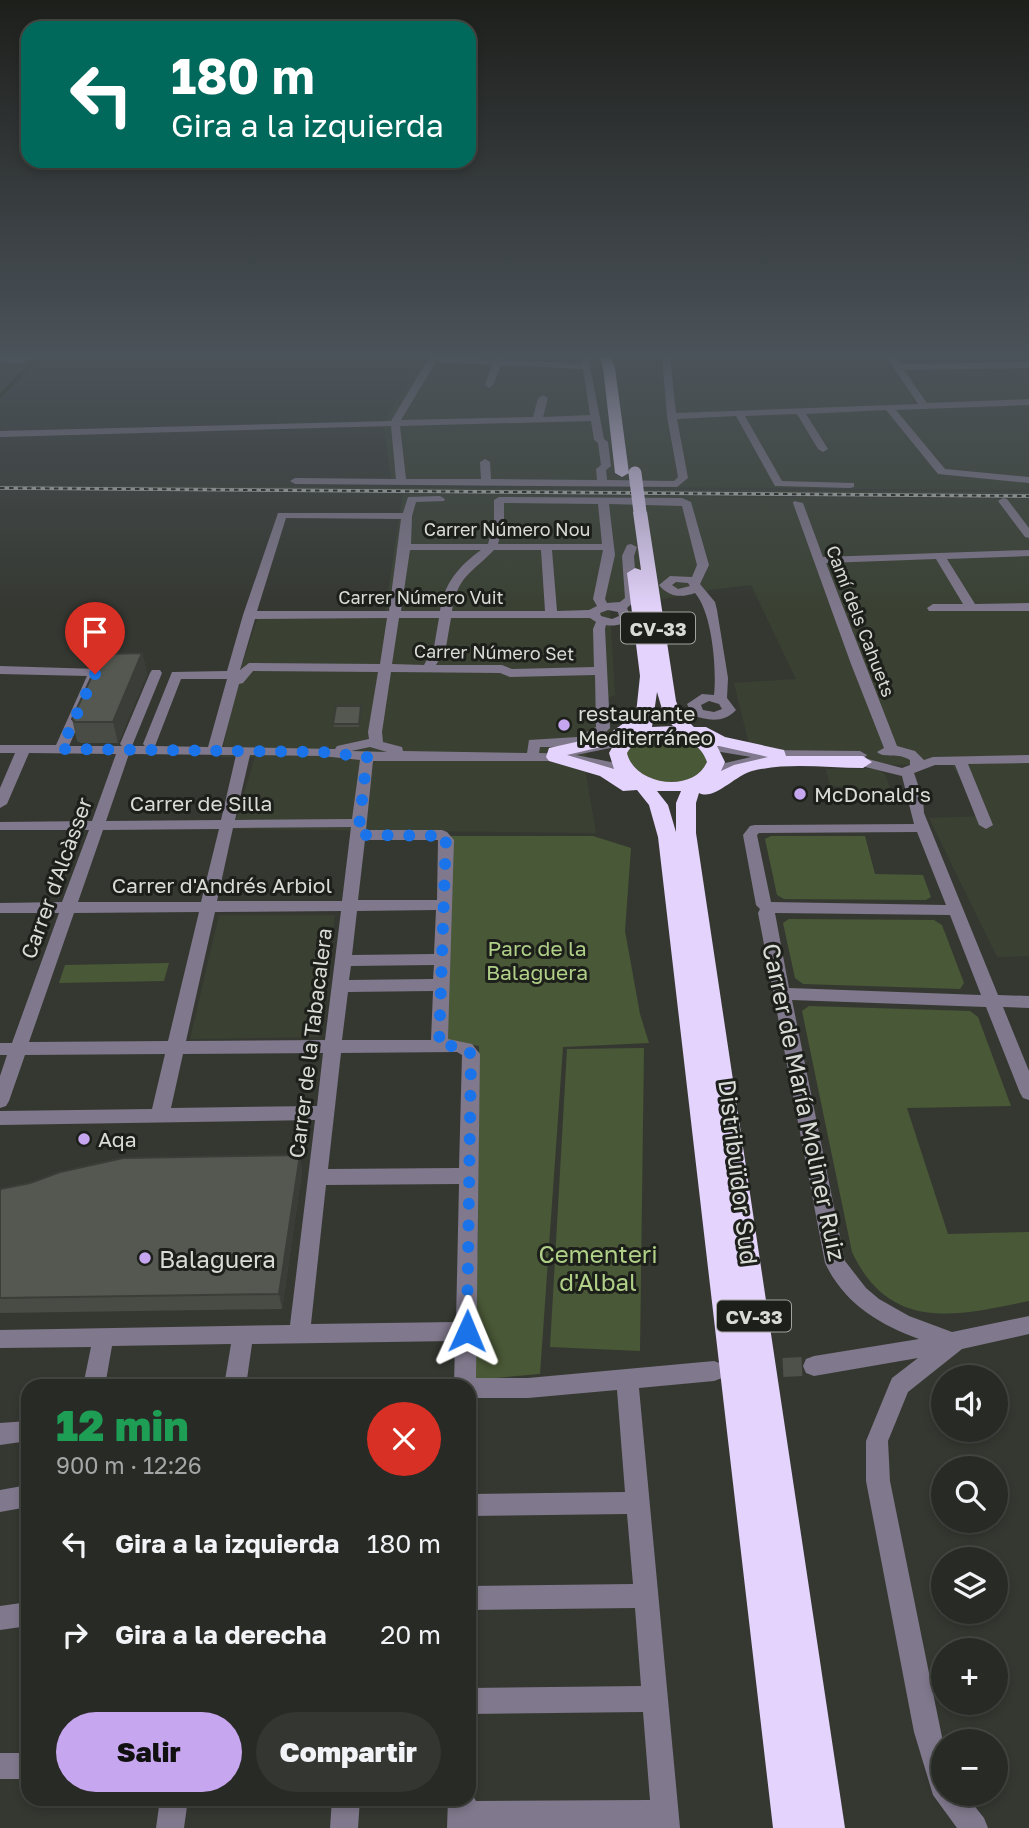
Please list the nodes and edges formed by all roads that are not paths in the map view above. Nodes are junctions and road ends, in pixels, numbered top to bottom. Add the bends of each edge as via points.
1 (397, 441) edge
2 (602, 441) edge
3 (623, 441) edge
4 (626, 441) edge
5 (676, 441) edge
6 (755, 441) edge
7 (818, 441) edge
8 (917, 441) edge
9 (823, 449) dead end
10 (485, 462) dead end
11 (629, 473) junction
12 (1029, 480) edge
13 (295, 481) dead end
14 (401, 482) junction
15 (486, 484) junction
16 (603, 485) junction
17 (850, 485) dead end
18 (440, 499) dead end
19 (603, 501) junction
20 (1003, 501) dead end
21 (798, 503) dead end
22 (407, 516) junction
23 (1029, 535) edge
24 (638, 544) junction
25 (405, 547) junction
26 (493, 547) junction
27 (546, 547) junction
28 (608, 547) junction
29 (1029, 553) edge
30 (939, 556) junction
31 (819, 559) junction
32 (689, 581) junction
33 (708, 604) junction
34 (971, 607) junction
35 (1029, 607) edge
36 (933, 608) dead end
37 (603, 612) junction
38 (447, 613) junction
39 (394, 614) junction
40 (551, 614) junction
41 (249, 615) junction
42 (662, 650) junction
43 (645, 656) junction
44 (386, 667) junction
45 (428, 668) junction
46 (0, 670) edge
47 (601, 671) junction
48 (156, 673) dead end
49 (233, 678) junction
50 (657, 687) junction
51 (720, 699) dead end
52 (633, 737) junction
53 (701, 741) junction
54 (150, 744) dead end
55 (126, 747) junction
56 (0, 748) edge
57 (370, 748) junction
58 (24, 749) junction
59 (61, 749) junction
60 (214, 750) junction
61 (244, 751) junction
62 (533, 752) junction
63 (555, 754) junction
64 (778, 754) junction
65 (999, 759) junction
66 (1029, 759) edge
67 (960, 761) junction
68 (863, 762) junction
69 (898, 762) junction
70 (621, 768) junction
71 (704, 777) junction
72 (640, 781) junction
73 (0, 804) edge
74 (920, 821) junction
75 (228, 823) junction
76 (97, 824) junction
77 (986, 825) dead end
78 (0, 826) edge
79 (359, 829) junction
80 (677, 835) junction
81 (350, 905) junction
82 (445, 905) junction
83 (209, 906) junction
84 (0, 908) edge
85 (68, 908) junction
86 (771, 908) junction
87 (956, 910) junction
88 (442, 959) junction
89 (343, 961) junction
90 (441, 985) junction
91 (340, 986) junction
92 (782, 994) junction
93 (992, 1001) junction
94 (1029, 1002) edge
95 (439, 1046) junction
96 (333, 1048) junction
97 (9, 1049) edge
98 (175, 1049) junction
99 (1029, 1093) edge
100 (0, 1101) edge
101 (325, 1113) junction
102 (160, 1115) junction
103 (0, 1118) edge
104 (469, 1176) junction
105 (317, 1177) junction
106 (1029, 1325) edge
107 (467, 1331) junction
108 (299, 1334) junction
109 (243, 1335) junction
110 (103, 1337) junction
111 (0, 1339) edge
112 (954, 1342) junction
113 (814, 1366) tunnel mouth
114 (713, 1371) dead end
115 (95, 1379) edge
116 (236, 1379) edge
117 (467, 1379) edge
118 (627, 1379) junction
119 (476, 1387) edge
120 (21, 1432) edge
121 (0, 1434) edge
122 (21, 1497) edge
123 (0, 1501) edge
124 (638, 1503) junction
125 (476, 1505) edge
126 (646, 1595) junction
127 (476, 1598) edge
128 (21, 1615) edge
129 (0, 1618) edge
130 (655, 1699) junction
131 (476, 1702) edge
132 (931, 1745) edge
133 (0, 1766) edge
134 (21, 1766) edge
135 (173, 1806) edge
136 (346, 1806) edge
137 (957, 1806) edge
138 (462, 1814) edge
139 (665, 1821) edge
140 (170, 1828) edge
141 (344, 1828) edge
142 (790, 1828) edge
143 (827, 1828) edge
144 (974, 1828) edge

1 - 14 street
2 - 16 street via 606,466 601,469
3 - 11 highway, CV-33
4 - 11 highway, CV-33
5 - 16 street via 681,483
6 - 17 street via 779,484
7 - 9 street
8 - 12 street via 942,472
10 - 15 street
11 - 24 highway, CV-33, bridge
13 - 14 street
14 - 15 street
15 - 16 street
18 - 22 street via 412,499
19 - 26 street via 499,500 498,537
19 - 28 street
19 - 32 street via 687,504
20 - 23 street
21 - 31 street, Camí dels Cahuets
22 - 25 street, Carrer de la Tabacalera
22 - 41 street via 282,515
24 - 32 street via 657,572
24 - 37 street via 628,556 631,599
24 - 42 highway, CV-33
24 - 43 highway, CV-33
25 - 26 street, Carrer Número Nou
25 - 39 street, Carrer de la Tabacalera
26 - 27 street, Carrer Número Nou
26 - 38 street via 452,586
27 - 28 street, Carrer Número Nou
27 - 40 street
28 - 37 street via 599,599
29 - 30 street
30 - 31 street
30 - 34 street
31 - 69 street, Camí dels Cahuets
32 - 33 street
32 - 33 street via 713,605
32 - 42 street via 663,597 660,604
33 - 51 street via 722,678
34 - 35 street
34 - 36 street
37 - 40 street, Carrer Número Vuit
37 - 43 street, Carrer Número Vuit via 633,630
37 - 47 street via 598,629
38 - 39 street, Carrer Número Vuit
38 - 40 street, Carrer Número Vuit
38 - 45 street via 441,646
39 - 41 street, Carrer Número Vuit
39 - 44 street, Carrer de la Tabacalera
41 - 49 street
42 - 50 highway, CV-33
43 - 50 highway, CV-33
44 - 45 street, Carrer Número Set
44 - 49 street, Carrer Número Set via 249,667 239,680
44 - 57 street, Carrer de la Tabacalera
45 - 47 street, Carrer Número Set via 502,669 510,673
46 - 59 street via 95,673
47 - 62 street via 603,728 565,743 534,743
48 - 55 street, Carrer d'Alcàsser
49 - 54 street via 176,676
49 - 60 street
50 - 52 highway, CV-33 via 648,715
50 - 53 highway, CV-33 via 673,716
50 - 63 highway via 622,734
50 - 64 highway via 710,737
52 - 53 highway via 667,730
52 - 63 street
52 - 70 highway, CV-33 via 618,749
53 - 64 street via 744,752
53 - 71 highway, CV-33 via 716,762
55 - 59 street
55 - 60 street
55 - 76 street, Carrer d'Alcàsser
56 - 58 street
57 - 61 street
57 - 62 street
57 - 63 street
57 - 79 street, Carrer de la Tabacalera
58 - 59 street
58 - 73 street
60 - 61 street
61 - 75 street
62 - 63 street
63 - 70 street
63 - 80 highway via 619,779
64 - 69 street
65 - 66 street
65 - 67 street
65 - 69 street
67 - 69 street
67 - 77 street
68 - 69 street
68 - 71 street via 777,759 735,763
68 - 80 highway via 796,761 732,771 706,793
69 - 74 street, Camí dels Cahuets via 906,799
70 - 72 highway, CV-33
71 - 72 highway, CV-33 via 667,787
71 - 80 highway, Distribuïdor Sud / CV-33 via 686,803
72 - 80 highway, Distribuïdor Sud / CV-33
74 - 86 street, Carrer de María Moliner Ruiz via 755,829 750,835 764,905
74 - 87 street, Camí dels Cahuets
75 - 76 street, Carrer de Silla
75 - 79 street, Carrer de Silla
75 - 83 street
76 - 78 street, Carrer de Silla
76 - 85 street, Carrer d'Alcàsser
79 - 81 street, Carrer de la Tabacalera
79 - 82 street, Carrer de Silla via 446,836
80 - 142 highway, Distribuïdor Sud / CV-33
80 - 143 highway, Distribuïdor Sud / CV-33
81 - 82 street, Carrer d'Andrés Arbiol
81 - 83 street, Carrer d'Andrés Arbiol
81 - 89 street, Carrer de la Tabacalera
82 - 88 street
83 - 85 street, Carrer d'Andrés Arbiol
83 - 98 street
84 - 85 street, Carrer d'Andrés Arbiol
85 - 97 street, Carrer d'Alcàsser
86 - 87 street
86 - 92 street, Carrer de María Moliner Ruiz via 766,913
87 - 93 street, Camí dels Cahuets
88 - 89 street
88 - 90 street
89 - 91 street, Carrer de la Tabacalera
90 - 91 street
90 - 95 street
91 - 96 street, Carrer de la Tabacalera
92 - 93 street
92 - 112 street, Carrer de María Moliner Ruiz via 835,1263 860,1297 883,1314
93 - 94 street
93 - 99 street, Camí dels Cahuets
95 - 96 street
95 - 104 street via 463,1046 471,1054
96 - 98 street
96 - 101 street, Carrer de la Tabacalera
97 - 98 street
97 - 100 street, Carrer d'Alcàsser
98 - 102 street
101 - 102 street
101 - 105 street, Carrer de la Tabacalera
102 - 103 street
104 - 105 street
104 - 107 street
105 - 108 street, Carrer de la Tabacalera
106 - 112 street
107 - 108 street
107 - 117 street
108 - 109 street
109 - 110 street
109 - 116 street
110 - 111 street
110 - 115 street
112 - 113 street
112 - 132 street via 900,1385 877,1441 880,1494
114 - 118 street
118 - 119 street via 528,1388
118 - 124 street
120 - 121 street
122 - 123 street
124 - 125 street
124 - 126 street
126 - 127 street
126 - 130 street
128 - 129 street
130 - 131 street
130 - 139 street
133 - 134 street
135 - 140 street
136 - 141 street
137 - 144 street
138 - 139 street

